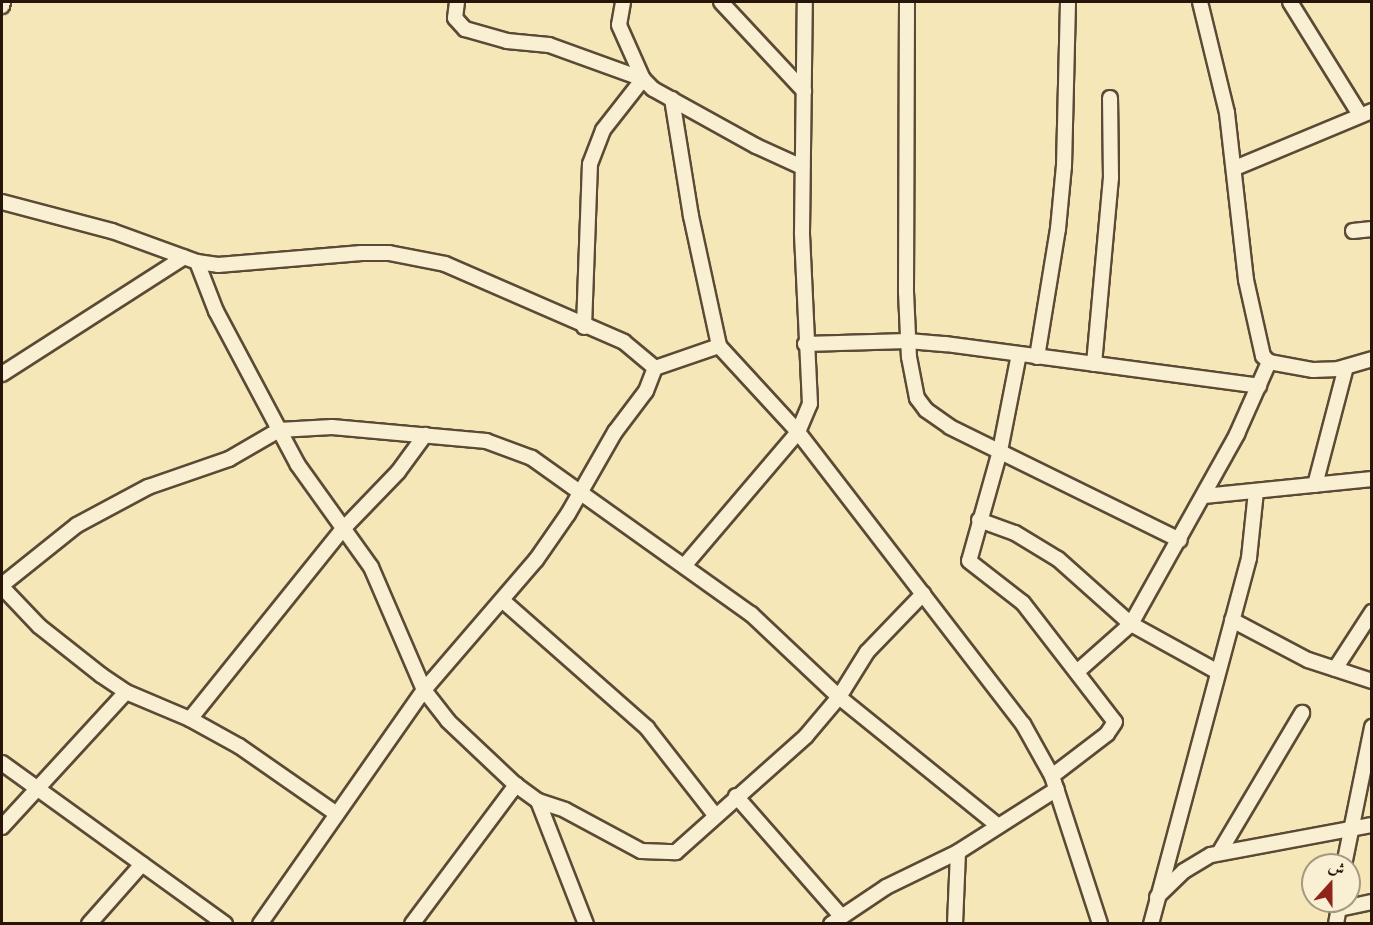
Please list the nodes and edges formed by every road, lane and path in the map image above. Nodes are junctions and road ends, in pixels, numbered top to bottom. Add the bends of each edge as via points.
1 (3, 2) edge
2 (457, 2) edge
3 (623, 2) edge
4 (721, 2) edge
5 (805, 2) edge
6 (907, 2) edge
7 (1068, 2) edge
8 (1200, 2) edge
9 (1290, 2) edge
10 (2, 6) edge
11 (643, 79) junction
12 (804, 91) junction
13 (1110, 98) dead end
14 (672, 99) junction
15 (1366, 113) edge
16 (802, 167) junction
17 (1235, 168) junction
18 (2, 202) edge
19 (1371, 229) edge
20 (1353, 231) dead end
21 (190, 259) junction
22 (584, 327) junction
23 (908, 341) junction
24 (805, 344) junction
25 (718, 346) junction
26 (1019, 354) junction
27 (1037, 357) junction
28 (1371, 359) edge
29 (1269, 362) junction
30 (1094, 364) junction
31 (1346, 367) junction
32 (655, 369) junction
33 (2, 374) edge
34 (1259, 386) junction
35 (279, 430) junction
36 (798, 432) junction
37 (425, 435) junction
38 (1000, 451) junction
39 (1371, 479) edge
40 (1315, 485) junction
41 (1256, 491) junction
42 (580, 493) junction
43 (1204, 496) junction
44 (979, 520) junction
45 (343, 529) junction
46 (1180, 540) junction
47 (684, 566) junction
48 (2, 586) edge
49 (923, 594) junction
50 (503, 601) junction
51 (1370, 616) edge
52 (1232, 620) junction
53 (1131, 624) junction
54 (1335, 669) junction
55 (1077, 672) junction
56 (1218, 672) junction
57 (1371, 681) edge
58 (424, 690) junction
59 (126, 692) junction
60 (840, 697) junction
61 (1302, 713) dead end
62 (190, 719) junction
63 (1371, 727) edge
64 (2, 763) edge
65 (1054, 782) junction
66 (516, 785) junction
67 (34, 790) junction
68 (736, 796) junction
69 (538, 801) junction
70 (337, 814) junction
71 (715, 815) junction
72 (997, 825) junction
73 (1371, 825) edge
74 (2, 827) edge
75 (1350, 828) junction
76 (958, 852) junction
77 (1346, 853) edge
78 (1219, 854) junction
79 (142, 864) junction
80 (1156, 898) junction
81 (836, 920) edge
82 (89, 924) edge
83 (225, 924) edge
84 (260, 924) edge
85 (412, 924) edge
86 (586, 924) edge
87 (955, 924) edge
88 (1100, 924) edge
89 (1151, 924) edge

1 - 10 street
2 - 11 street via 456,22 473,33 549,45
3 - 11 street via 619,25
4 - 12 street
5 - 12 street
6 - 23 street
7 - 27 street via 1064,165
8 - 17 street via 1227,113
9 - 15 street
11 - 14 street
11 - 22 street via 603,130 593,153
12 - 16 street
13 - 30 street via 1111,178
14 - 16 street via 756,147
14 - 25 street
15 - 17 street
16 - 24 street
17 - 29 street via 1246,280 1260,348
18 - 21 street via 112,231
19 - 20 street
21 - 22 street via 241,266 361,253 410,256 475,275
21 - 33 street
21 - 35 street
22 - 32 street via 624,342
23 - 24 street
23 - 26 street
23 - 38 street via 914,389 920,404 950,427
24 - 36 street via 810,394 806,420
25 - 32 street
25 - 36 street
26 - 27 street
26 - 38 street
27 - 30 street
28 - 31 street
29 - 31 street via 1312,370
29 - 34 street
30 - 34 street
31 - 40 street
32 - 42 street via 651,384 615,432
34 - 43 street
35 - 37 street via 332,427
35 - 45 street via 311,486
35 - 48 street via 229,459 148,488 77,525
36 - 47 street
36 - 49 street
37 - 42 street via 486,441 512,448
37 - 45 street via 398,472
38 - 44 street
38 - 46 street
39 - 40 street
40 - 41 street
41 - 43 street
41 - 52 street via 1249,558
42 - 47 street
42 - 50 street
43 - 46 street
44 - 53 street via 1015,533 1048,552
44 - 55 street via 969,561 1015,594
45 - 58 street via 371,567
45 - 62 street
46 - 53 street
47 - 60 street via 776,634
48 - 59 street via 61,645
49 - 60 street via 867,652
49 - 65 street via 1003,696
50 - 58 street
50 - 71 street via 647,728
51 - 54 street
52 - 54 street via 1290,651
52 - 56 street
53 - 55 street
53 - 56 street
54 - 57 street
55 - 65 street via 1115,724
56 - 80 street
58 - 66 street via 448,721
58 - 70 street
59 - 62 street
59 - 67 street
60 - 68 street via 806,735
60 - 72 street
61 - 78 street
62 - 70 street via 239,746
63 - 75 street
64 - 67 street
65 - 72 street
65 - 88 street
66 - 69 street
66 - 85 street
67 - 74 street
67 - 79 street
68 - 71 street
68 - 81 street
69 - 71 street via 565,810 641,851 655,854 676,852
69 - 86 street
70 - 84 street
72 - 76 street
73 - 75 street
75 - 77 street
75 - 78 street
76 - 81 street via 886,887
76 - 87 street
78 - 80 street via 1184,871
79 - 82 street
79 - 83 street
80 - 89 street

